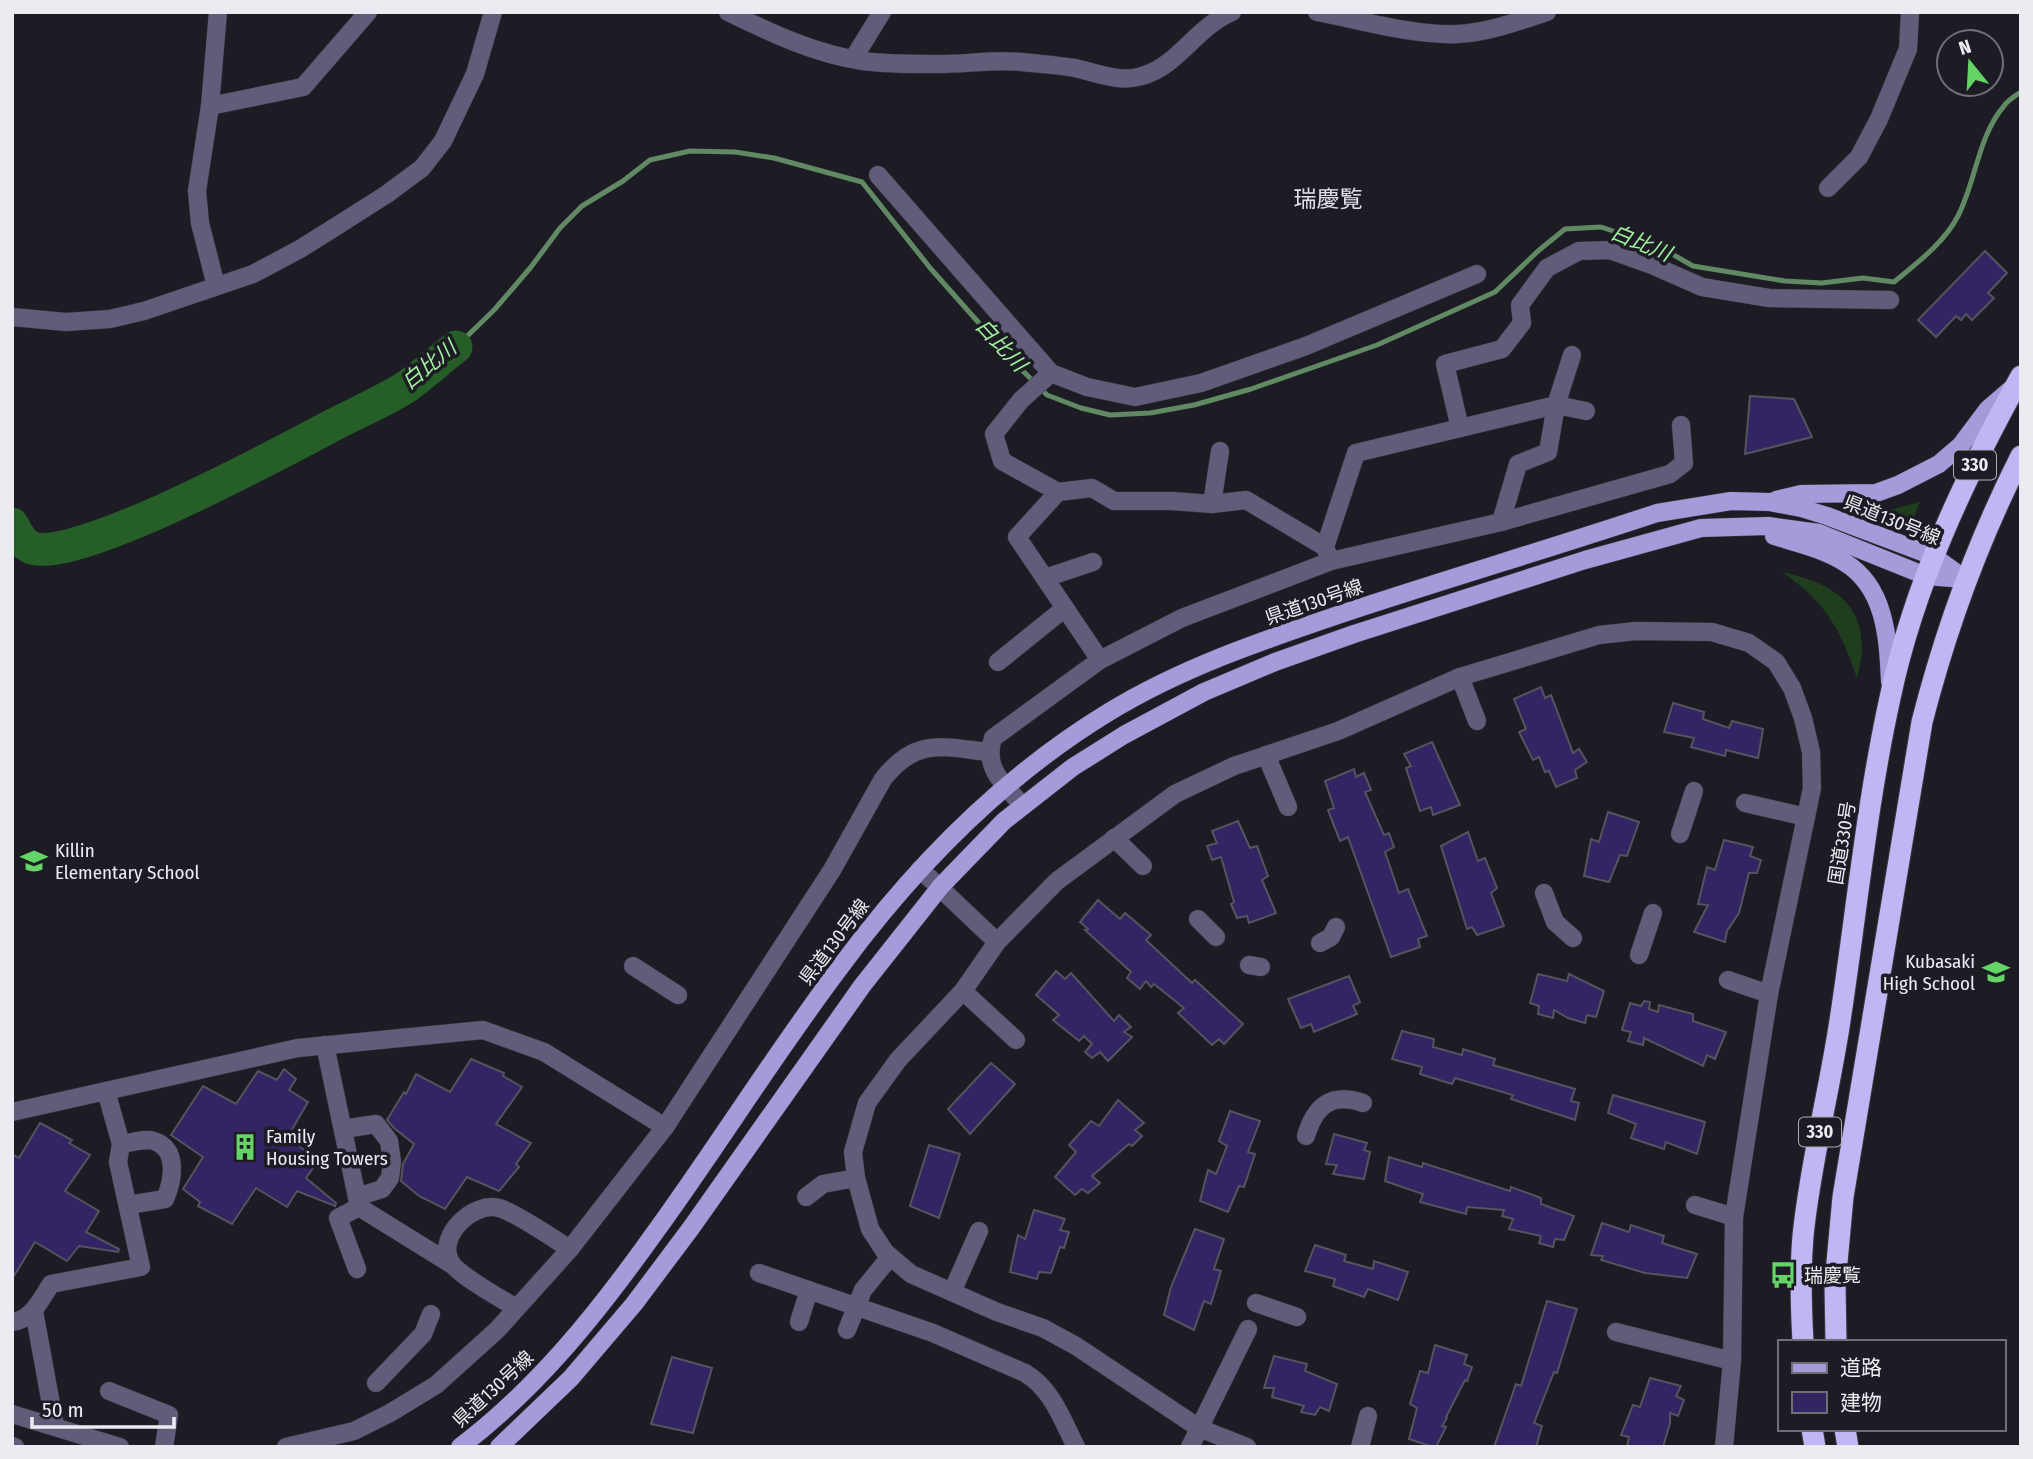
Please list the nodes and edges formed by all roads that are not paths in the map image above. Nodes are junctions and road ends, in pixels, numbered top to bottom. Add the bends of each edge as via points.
1 (218, 12) edge
2 (368, 12) edge
3 (493, 12) edge
4 (728, 12) edge
5 (882, 12) edge
6 (1232, 12) edge
7 (1317, 12) edge
8 (1547, 12) edge
9 (1910, 12) edge
10 (853, 58) junction
11 (210, 106) junction
12 (878, 176) dead end
13 (1828, 187) dead end
14 (1477, 274) dead end
15 (215, 286) junction
16 (1890, 300) dead end
17 (12, 317) edge
18 (1572, 355) dead end
19 (1049, 375) junction
20 (2018, 380) edge
21 (1556, 405) junction
22 (1587, 411) dead end
23 (1681, 425) dead end
24 (1460, 428) junction
25 (1220, 451) dead end
26 (2021, 456) edge
27 (1058, 492) junction
28 (1769, 502) junction
29 (1212, 504) junction
30 (1501, 522) junction
31 (1725, 526) junction
32 (1328, 554) junction
33 (1093, 562) dead end
34 (1930, 566) junction
35 (1045, 578) junction
36 (1965, 579) junction
37 (1065, 608) junction
38 (1100, 660) junction
39 (998, 662) dead end
40 (1460, 677) junction
41 (1890, 696) junction
42 (1477, 722) dead end
43 (989, 752) junction
44 (1266, 755) junction
45 (1006, 786) junction
46 (1695, 791) dead end
47 (1745, 803) dead end
48 (1023, 806) junction
49 (1287, 807) dead end
50 (1806, 817) junction
51 (1680, 834) dead end
52 (1114, 838) junction
53 (1143, 866) dead end
54 (920, 869) junction
55 (941, 886) junction
56 (1544, 893) dead end
57 (1653, 913) dead end
58 (1198, 919) dead end
59 (1336, 927) dead end
60 (1216, 937) dead end
61 (1573, 938) dead end
62 (997, 942) junction
63 (1320, 943) dead end
64 (1639, 955) dead end
65 (633, 966) dead end
66 (1728, 980) dead end
67 (963, 991) junction
68 (1769, 994) junction
69 (678, 995) dead end
70 (1016, 1040) dead end
71 (325, 1045) junction
72 (106, 1091) junction
73 (1363, 1102) dead end
74 (12, 1112) edge
75 (665, 1128) junction
76 (342, 1129) junction
77 (1306, 1136) dead end
78 (121, 1144) junction
79 (856, 1178) junction
80 (806, 1198) dead end
81 (358, 1202) junction
82 (128, 1205) junction
83 (1695, 1205) dead end
84 (1734, 1217) junction
85 (979, 1231) dead end
86 (570, 1249) junction
87 (890, 1256) junction
88 (451, 1264) junction
89 (357, 1269) dead end
90 (760, 1273) dead end
91 (809, 1290) junction
92 (952, 1292) junction
93 (1256, 1303) dead end
94 (856, 1307) junction
95 (516, 1308) junction
96 (34, 1311) junction
97 (432, 1314) dead end
98 (1297, 1317) dead end
99 (12, 1322) edge
100 (799, 1322) dead end
101 (1248, 1329) dead end
102 (847, 1330) dead end
103 (1616, 1332) dead end
104 (1803, 1340) edge
105 (1836, 1340) edge
106 (1732, 1361) junction
107 (376, 1383) dead end
108 (109, 1391) dead end
109 (12, 1414) edge
110 (1368, 1416) dead end
111 (55, 1426) junction
112 (1199, 1428) junction
113 (120, 1447) edge
114 (164, 1447) edge
115 (286, 1447) edge
116 (460, 1447) edge
117 (499, 1447) edge
118 (1076, 1447) edge
119 (1190, 1447) edge
120 (1247, 1447) edge
121 (1360, 1447) edge
122 (1724, 1447) edge

1 - 11 street
2 - 11 street via 303,88
3 - 15 street via 475,74 443,141 422,168 300,249 253,274
4 - 10 street via 794,43
5 - 10 street
6 - 10 street via 1212,23 1158,70 1130,78 1012,61 934,64
7 - 8 street via 1434,34 1502,26
9 - 13 street via 1908,49 1879,119 1859,157
11 - 15 street via 197,191
12 - 19 street
14 - 19 street via 1306,346 1201,383 1135,397
15 - 17 street via 110,319 66,322
16 - 24 street via 1755,296 1702,288 1610,250 1579,251 1547,268 1520,305 1522,323 1502,349 1445,364
18 - 21 street
19 - 27 street via 994,434 1002,461
20 - 28 main road via 1961,445 1939,464 1898,485 1876,493 1801,494
20 - 34 highway, 国道330号 / 330
21 - 22 street
21 - 24 street
21 - 30 street via 1548,452 1518,464
23 - 30 street via 1684,463 1670,474
24 - 32 street via 1356,453
25 - 29 street
26 - 36 highway, 330
27 - 29 street via 1092,488 1114,501
27 - 35 street via 1017,537
28 - 34 main road, 県道130号線 via 1827,516
28 - 45 main road, 県道130号線 via 1731,501 1657,513 1269,639 1191,669 1111,710
29 - 32 street via 1246,500
30 - 32 street
31 - 34 main road, 県道130号線 via 1819,533
31 - 41 main road via 1807,546 1845,562 1861,577 1884,620
31 - 48 main road, 県道130号線 via 1672,534 1275,662 1204,692 1124,735
32 - 38 street via 1182,618
33 - 35 street
34 - 36 main road, 県道130号線
34 - 41 highway, 国道330号 / 330
35 - 37 street
36 - 105 highway, 330 via 1922,722 1843,1197 1835,1284
37 - 38 street
37 - 39 street
38 - 43 street via 993,738
40 - 42 street
40 - 44 street via 1339,732
40 - 50 street via 1599,635 1712,632 1749,643 1776,662 1803,718 1811,752 1812,788
41 - 104 highway, 国道330号 / 330 via 1808,1202 1802,1270
43 - 45 street via 992,769
43 - 75 street via 928,746 893,766 832,870
44 - 49 street
44 - 52 street via 1175,794
45 - 48 street
45 - 54 main road, 県道130号線
46 - 51 street
47 - 50 street
48 - 55 main road, 県道130号線
50 - 68 street
52 - 53 street
52 - 62 street via 1057,881
54 - 55 street
54 - 116 main road, 県道130号線 via 838,969 587,1324 517,1399
55 - 62 street
55 - 117 main road, 県道130号線 via 862,986 634,1304 571,1378
56 - 61 street via 1555,922
57 - 64 street
58 - 60 street
59 - 63 street via 1331,937
62 - 67 street
65 - 69 street
66 - 68 street
67 - 70 street
67 - 79 street via 898,1060 867,1103 853,1152
68 - 84 street
71 - 72 street
71 - 75 street via 483,1030 544,1052
71 - 76 street
72 - 74 street
72 - 78 street
73 - 77 street via 1351,1098 1325,1103 1310,1122
75 - 86 street
76 - 81 street
76 - 81 street via 376,1124 389,1141 390,1178 382,1189
78 - 82 street via 118,1162
78 - 82 street via 153,1140 171,1157 171,1186 165,1199
79 - 80 street via 823,1184
79 - 87 street via 870,1229
81 - 88 street
81 - 89 street via 338,1217
82 - 96 street via 141,1267 51,1284
83 - 84 street
84 - 106 street
85 - 92 street
86 - 88 street via 500,1208 484,1207 464,1218 452,1234 447,1251
86 - 95 street
87 - 92 street via 911,1274
87 - 94 street via 863,1290
88 - 95 street
90 - 91 street
91 - 94 street
91 - 100 street
92 - 112 street via 1076,1346
93 - 98 street
94 - 102 street
94 - 118 street via 933,1333 1037,1380
95 - 115 street via 436,1385 390,1413 354,1431
96 - 99 street
96 - 111 street
97 - 107 street via 423,1334
101 - 112 street
103 - 106 street
106 - 122 street
108 - 114 street via 169,1415
109 - 111 street
110 - 121 street
111 - 113 street
112 - 119 street
112 - 120 street

